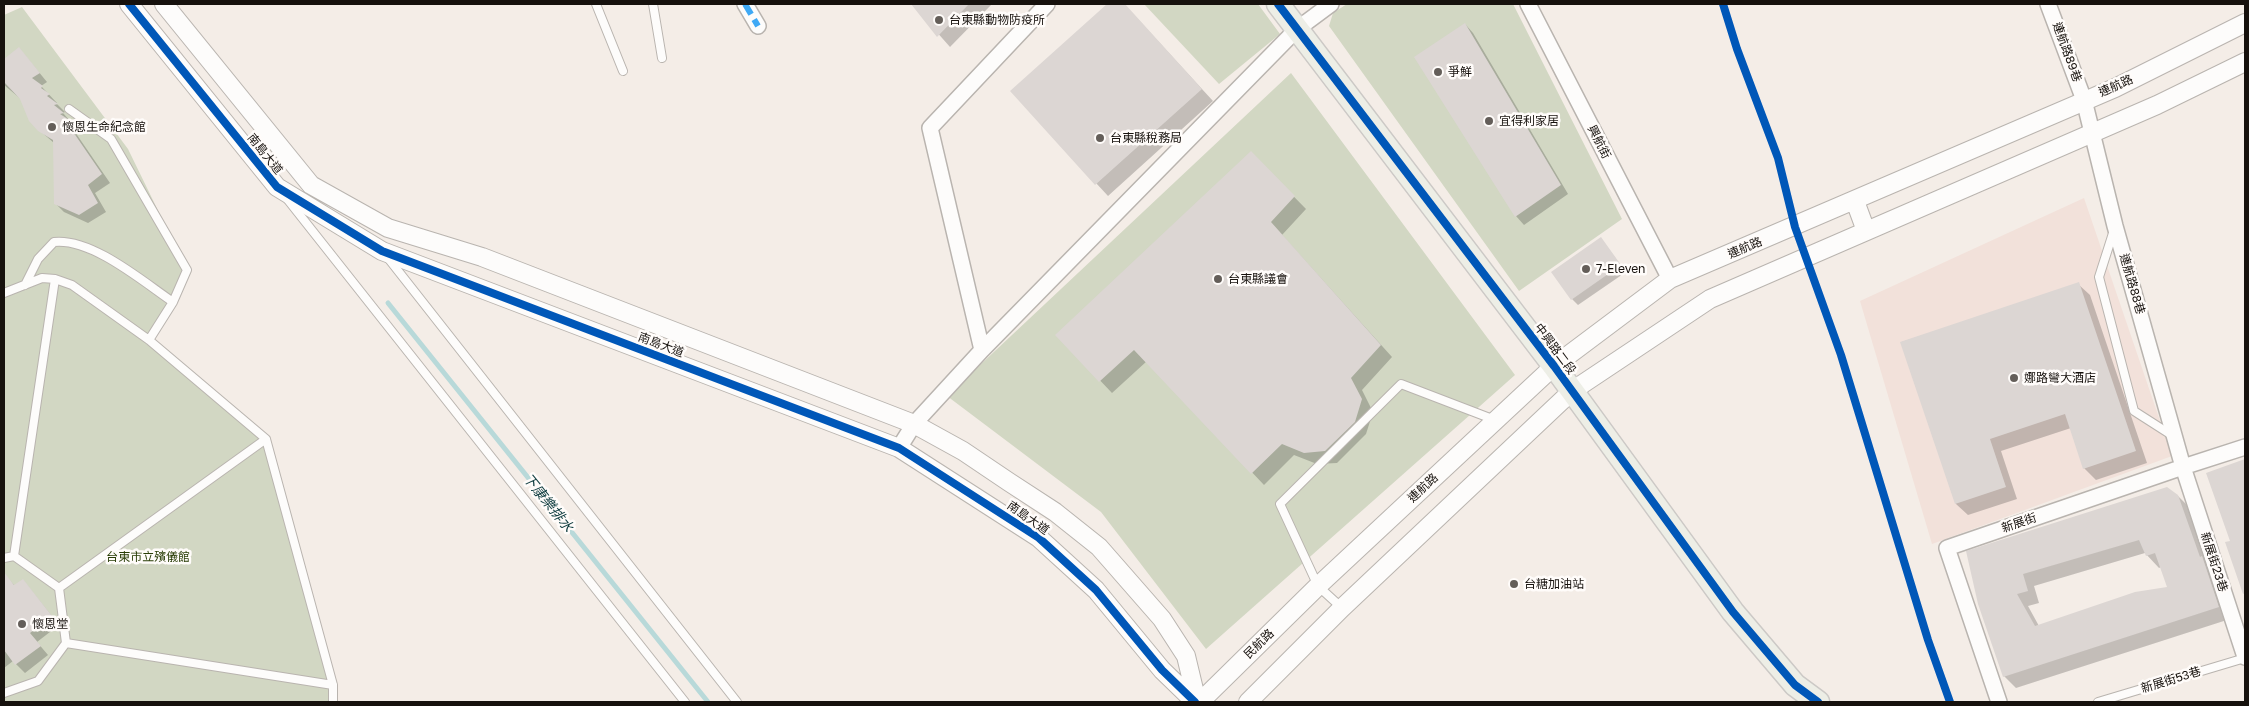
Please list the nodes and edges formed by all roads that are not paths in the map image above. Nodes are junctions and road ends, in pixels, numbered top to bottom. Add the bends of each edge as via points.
1 (129, 4) edge
2 (164, 4) edge
3 (596, 4) edge
4 (652, 4) edge
5 (745, 4) edge
6 (1047, 4) edge
7 (1278, 4) edge
8 (1332, 4) edge
9 (1528, 4) edge
10 (2048, 4) edge
11 (2245, 24) edge
12 (758, 26) dead end
13 (1296, 30) junction
14 (662, 58) dead end
15 (2245, 62) edge
16 (623, 71) dead end
17 (2084, 100) junction
18 (69, 109) dead end
19 (2090, 133) junction
20 (277, 187) junction
21 (1854, 201) junction
22 (2115, 226) junction
23 (1866, 231) junction
24 (382, 251) junction
25 (55, 279) junction
26 (1670, 279) junction
27 (25, 285) junction
28 (4, 293) edge
29 (173, 302) junction
30 (149, 340) junction
31 (982, 350) junction
32 (1554, 366) junction
33 (1572, 391) junction
34 (1495, 420) junction
35 (914, 424) junction
36 (266, 439) junction
37 (2177, 439) junction
38 (2245, 447) edge
39 (899, 448) junction
40 (2183, 467) junction
41 (14, 556) junction
42 (4, 558) edge
43 (1318, 586) junction
44 (59, 588) junction
45 (1342, 608) junction
46 (66, 643) junction
47 (2245, 657) edge
48 (333, 685) junction
49 (4, 693) edge
50 (333, 702) edge
51 (685, 702) edge
52 (737, 702) edge
53 (1197, 702) edge
54 (1248, 702) edge
55 (1818, 702) edge
56 (1999, 702) edge
57 (2098, 702) edge

1 - 20 street, 南島大道
2 - 35 street, 南島大道 via 311,184 388,228 482,258
3 - 16 lane
4 - 14 lane
5 - 12 street
6 - 31 street via 930,128
7 - 13 main road, 中興路二段
8 - 13 street
9 - 26 street, 興航街
10 - 17 street, 連航路89巷
11 - 17 street, 連航路
13 - 31 street
13 - 32 main road, 中興路二段
15 - 19 street
17 - 19 street, 連航路88巷
17 - 21 street, 連航路
18 - 29 lane via 111,139 187,270
19 - 22 street, 連航路88巷
19 - 23 street
20 - 24 street, 南島大道
20 - 51 lane
21 - 23 street
21 - 26 street, 連航路
22 - 37 street, 連航路88巷
22 - 37 lane via 2099,277 2134,411
23 - 33 street via 1710,299
24 - 39 street, 南島大道
24 - 52 lane
25 - 27 lane via 42,278
25 - 30 lane via 72,285
25 - 41 lane
26 - 32 street, 連航路
27 - 28 lane
27 - 29 lane via 38,259 54,242 67,241 119,266
29 - 30 lane
30 - 36 lane
31 - 35 street
32 - 33 main road, 中興路二段
32 - 34 street, 連航路
33 - 45 street
33 - 55 main road, 中興路二段 via 1733,612 1795,685
34 - 43 street, 連航路
34 - 43 lane via 1401,384 1280,504
35 - 39 street
35 - 53 street, 南島大道 via 1040,502 1099,547 1162,619 1186,656
36 - 44 lane
36 - 48 lane
37 - 40 street, 連航路88巷
38 - 40 street, 新展街
39 - 53 street, 南島大道 via 1039,538 1096,590 1162,670
40 - 47 street, 新展街23巷
40 - 56 street, 新展街 via 1947,548
41 - 42 lane
41 - 44 lane
43 - 45 lane
43 - 53 street, 民航路
44 - 46 lane
45 - 54 street
46 - 48 lane
46 - 49 lane via 38,681
47 - 57 lane, 新展街53巷
48 - 50 lane

